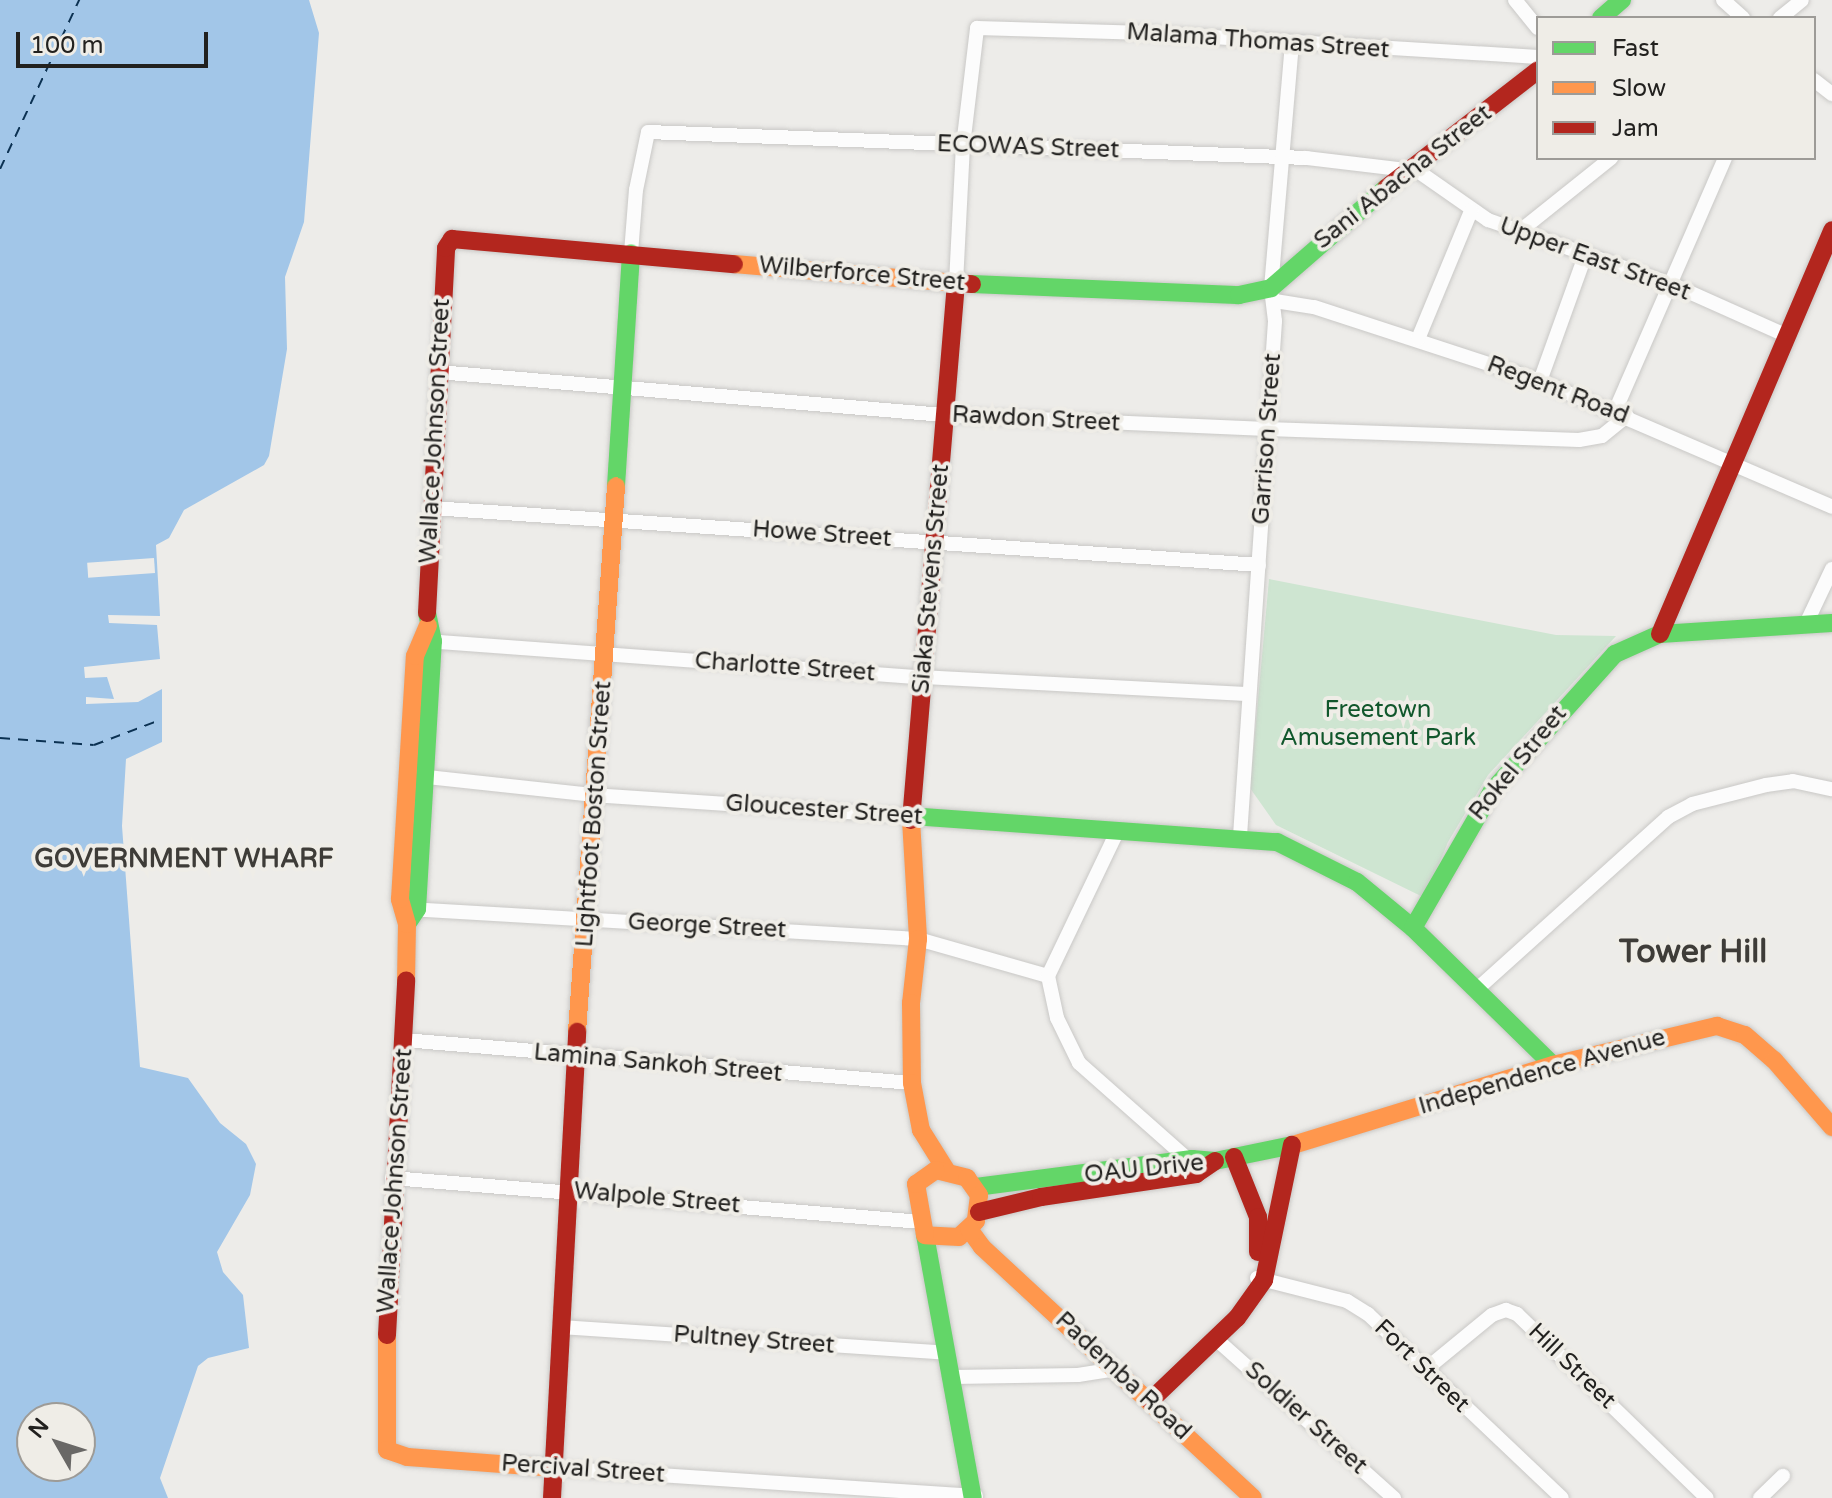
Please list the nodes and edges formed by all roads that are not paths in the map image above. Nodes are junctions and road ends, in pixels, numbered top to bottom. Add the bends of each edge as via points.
1 (1515, 0) edge
2 (1622, 0) edge
3 (1723, 0) edge
4 (1802, 0) edge
5 (1603, 16) edge
6 (1741, 16) edge
7 (1782, 16) edge
8 (1536, 26) edge
9 (977, 28) joint
10 (1292, 44) junction
11 (1536, 57) edge
12 (1536, 72) edge
13 (1816, 82) edge
14 (1832, 94) edge
15 (648, 132) joint
16 (963, 146) junction
17 (1281, 156) junction
18 (1609, 160) edge
19 (1724, 160) edge
20 (1410, 168) junction
21 (1471, 211) junction
22 (1832, 230) edge
23 (1520, 231) junction
24 (452, 239) joint
25 (631, 253) junction
26 (1586, 253) junction
27 (956, 283) junction
28 (1671, 284) junction
29 (1273, 294) junction
30 (1787, 336) junction
31 (1418, 339) junction
32 (438, 372) junction
33 (1540, 381) junction
34 (623, 390) junction
35 (1621, 414) junction
36 (944, 415) junction
37 (1267, 429) junction
38 (1732, 462) junction
39 (1832, 507) edge
40 (432, 508) junction
41 (613, 519) junction
42 (937, 542) junction
43 (1259, 565) junction
44 (1832, 569) edge
45 (1832, 623) edge
46 (1806, 624) junction
47 (1660, 634) junction
48 (426, 636) junction
49 (604, 655) junction
50 (922, 677) junction
51 (1249, 694) junction
52 (417, 776) junction
53 (1832, 789) edge
54 (592, 795) junction
55 (911, 816) junction
56 (1117, 832) junction
57 (1240, 836) junction
58 (408, 914) junction
59 (588, 919) junction
60 (1413, 928) junction
61 (918, 939) junction
62 (1048, 976) junction
63 (1475, 991) junction
64 (404, 1040) junction
65 (575, 1056) junction
66 (1553, 1065) junction
67 (912, 1083) junction
68 (1832, 1127) edge
69 (921, 1130) junction
70 (1292, 1145) junction
71 (1234, 1157) junction
72 (1215, 1161) joint
73 (1194, 1166) junction
74 (946, 1170) junction
75 (392, 1178) junction
76 (916, 1184) junction
77 (976, 1187) junction
78 (567, 1190) junction
79 (979, 1212) junction
80 (923, 1229) junction
81 (960, 1235) junction
82 (1260, 1282) junction
83 (934, 1292) junction
84 (560, 1327) junction
85 (1216, 1339) junction
86 (947, 1353) junction
87 (1115, 1369) junction
88 (1425, 1370) junction
89 (953, 1377) junction
90 (1150, 1401) junction
91 (383, 1437) joint
92 (553, 1468) junction
93 (1783, 1476) dead end
94 (977, 1497) edge
95 (552, 1498) edge
96 (1253, 1498) edge
97 (1394, 1498) edge
98 (1562, 1498) edge
99 (1707, 1498) edge
100 (1760, 1498) edge

1 - 8 street
2 - 5 main road
3 - 6 street
4 - 7 street
9 - 10 street, Malama Thomas Street
9 - 16 street, Siaka Stevens Street
10 - 11 street, Malama Thomas Street
10 - 17 street, Garrison Street
12 - 20 main road, Sani Abacha Street
13 - 14 street
15 - 16 street, ECOWAS Street
15 - 25 street, Lightfoot Boston Street
16 - 17 street, ECOWAS Street
16 - 27 street, Siaka Stevens Street
17 - 20 street, ECOWAS Street
17 - 29 street, Garrison Street
18 - 23 street
19 - 28 street
20 - 21 street, Upper East Street
20 - 29 main road, Sani Abacha Street
21 - 23 street, Upper East Street
21 - 31 street
22 - 30 main road
23 - 26 street, Upper East Street
24 - 25 main road, Wilberforce Street
24 - 32 main road, Wallace Johnson Street via 446,248
25 - 27 main road, Wilberforce Street
25 - 34 main road, Lightfoot Boston Street
26 - 28 street, Upper East Street
26 - 33 street
27 - 29 main road, Wilberforce Street
27 - 36 main road, Siaka Stevens Street
28 - 30 street, Upper East Street
28 - 35 street
29 - 31 street, Regent Road
29 - 37 street, Garrison Street
30 - 38 main road
31 - 33 street, Regent Road
32 - 34 street, Rawdon Street
32 - 40 main road, Wallace Johnson Street
33 - 35 street, Regent Road
34 - 36 street, Rawdon Street
34 - 41 main road, Lightfoot Boston Street
35 - 37 street, Rawdon Street via 1602,436 1579,440
35 - 38 street, Regent Road
36 - 37 street, Rawdon Street
36 - 42 main road, Siaka Stevens Street
37 - 43 street, Garrison Street
38 - 39 street, Regent Road
38 - 47 main road
40 - 41 street, Howe Street
40 - 48 main road, Wallace Johnson Street
41 - 42 street, Howe Street
41 - 49 main road, Lightfoot Boston Street
42 - 43 street, Howe Street
42 - 50 main road, Siaka Stevens Street
43 - 51 street, Garrison Street
44 - 46 street
45 - 46 main road
46 - 47 main road
47 - 60 main road, Rokel Street via 1615,654 1526,748 1462,836
48 - 49 street, Charlotte Street
48 - 52 main road, Wallace Johnson Street
49 - 50 street, Charlotte Street
49 - 54 main road, Lightfoot Boston Street
50 - 51 street, Charlotte Street
50 - 55 main road, Siaka Stevens Street
51 - 57 street, Garrison Street
52 - 54 street, Gloucester Street
52 - 58 main road, Wallace Johnson Street
53 - 63 street via 1793,781 1766,785 1692,804 1668,817
54 - 55 street, Gloucester Street
54 - 59 main road, Lightfoot Boston Street
55 - 56 main road, Gloucester Street
55 - 61 main road, Siaka Stevens Street
56 - 57 main road, Gloucester Street
56 - 62 street
57 - 60 main road, Gloucester Street via 1277,842 1314,857 1357,882
58 - 59 street, George Street
58 - 64 main road, Wallace Johnson Street
59 - 61 street, George Street
59 - 65 main road, Lightfoot Boston Street
60 - 63 main road, Gloucester Street
61 - 62 street, George Street
61 - 67 main road, Siaka Stevens Street via 911,1003
62 - 73 street via 1057,1018 1079,1063
63 - 66 main road, Gloucester Street
64 - 65 street, Lamina Sankoh Street
64 - 75 main road, Wallace Johnson Street
65 - 67 street, Lamina Sankoh Street
65 - 78 main road, Lightfoot Boston Street
66 - 68 main road, Independence Avenue via 1717,1026 1745,1035 1774,1060
66 - 70 main road, Independence Avenue
67 - 69 main road, Siaka Stevens Street
69 - 74 main road, Siaka Stevens Street
69 - 76 main road, Siaka Stevens Street
70 - 71 main road, Independence Avenue
70 - 82 main road
71 - 72 main road, Independence Avenue
71 - 82 main road via 1258,1217
72 - 73 main road, OAU Drive
73 - 77 main road, OAU Drive
73 - 79 main road, OAU Drive
74 - 76 main road via 926,1174
74 - 77 main road
75 - 78 street, Walpole Street
75 - 91 main road, Wallace Johnson Street
76 - 80 main road
77 - 79 main road
78 - 80 street, Walpole Street
78 - 84 main road, Lightfoot Boston Street
79 - 81 main road
80 - 81 main road
80 - 83 main road
81 - 83 main road
81 - 87 main road, Pademba Road via 973,1253 994,1253
82 - 85 main road
82 - 88 street, Fort Street via 1357,1306
83 - 86 main road
84 - 86 street, Pultney Street
84 - 92 main road, Lightfoot Boston Street
85 - 90 main road
85 - 97 street, Soldier Street
86 - 89 main road
87 - 89 street via 1078,1375
87 - 90 main road, Pademba Road
88 - 98 street, Fort Street
88 - 99 street, Hill Street via 1492,1315 1506,1310 1517,1314
89 - 94 main road
90 - 96 main road, Pademba Road
91 - 92 main road, Percival Street via 387,1450 407,1457
92 - 94 street, Percival Street
92 - 95 main road, Lightfoot Boston Street
93 - 100 street

